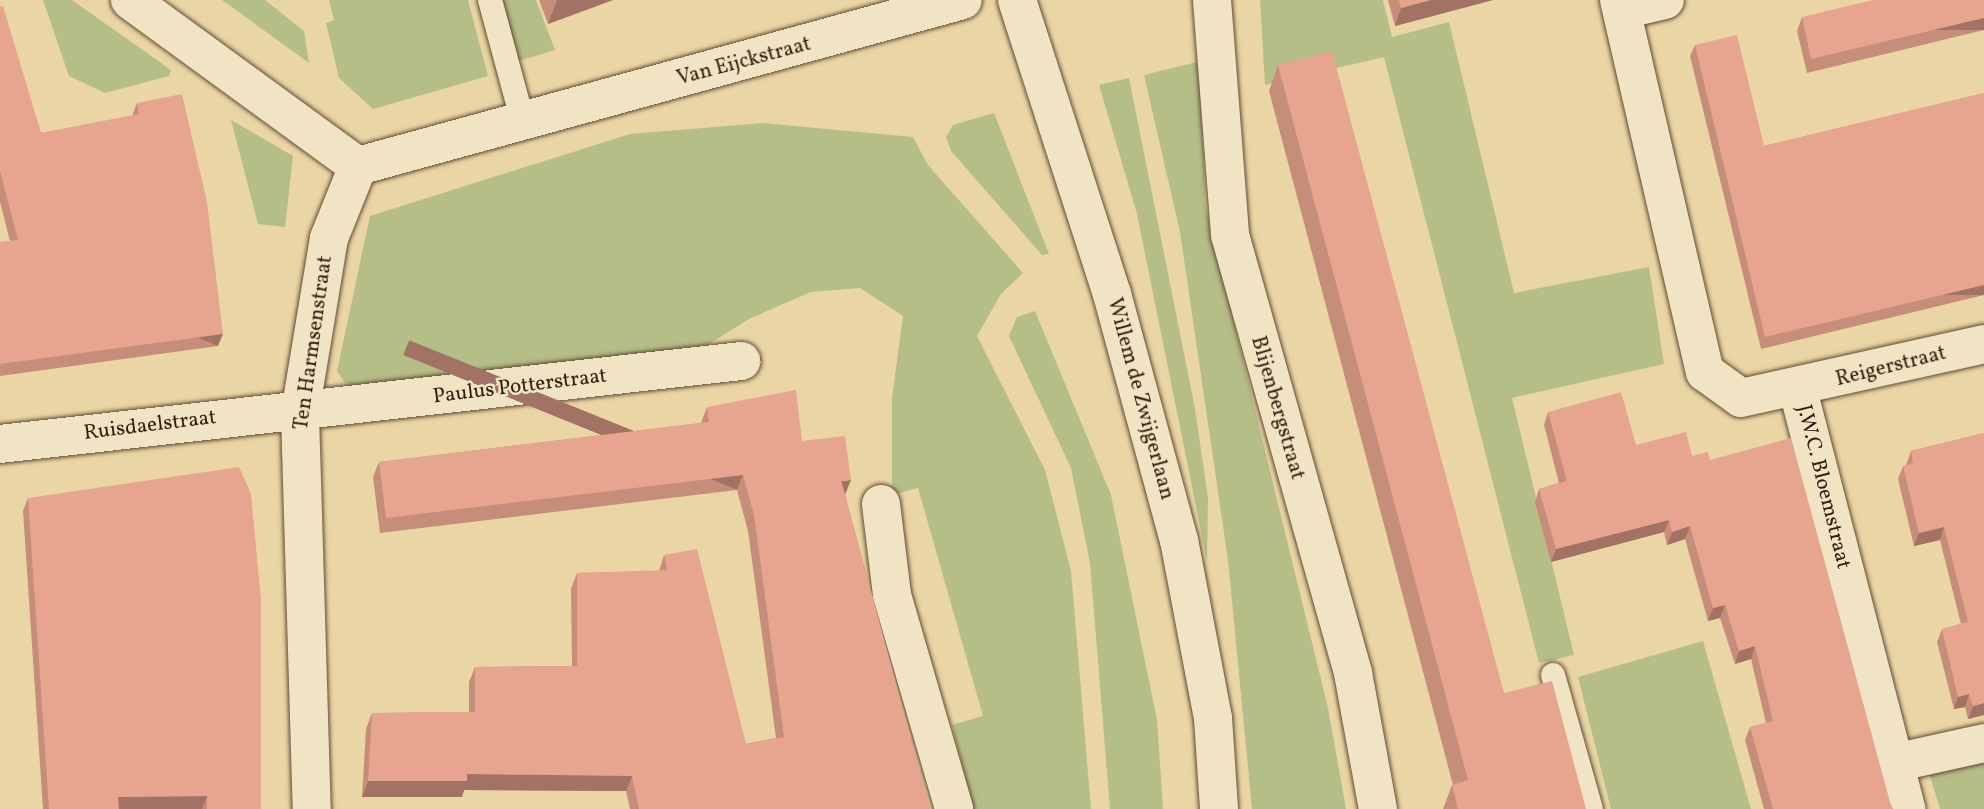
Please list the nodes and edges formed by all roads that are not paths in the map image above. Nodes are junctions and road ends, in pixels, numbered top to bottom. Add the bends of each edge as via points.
1 (130, 0) edge
2 (490, 0) edge
3 (963, 0) edge
4 (1017, 0) edge
5 (1212, 0) edge
6 (1665, 0) edge
7 (1621, 5) edge
8 (523, 122) junction
9 (358, 166) junction
10 (1984, 344) edge
11 (741, 361) dead end
12 (1798, 390) junction
13 (300, 414) junction
14 (0, 444) edge
15 (881, 504) dead end
16 (1553, 675) dead end
17 (1984, 743) edge
18 (1894, 763) junction
19 (312, 809) edge
20 (954, 809) edge
21 (1219, 809) edge
22 (1378, 809) edge
23 (1591, 809) edge
24 (1906, 809) edge

1 - 9 street
2 - 8 lane
3 - 8 street, Van Eijckstraat
4 - 21 street, Willem de Zwijgerlaan via 1112,294 1179,540 1213,718
5 - 22 street, Blijenbergstraat via 1230,234 1353,673
6 - 7 street
7 - 12 street, J.W.C. Bloemstraat via 1704,372 1741,398
8 - 9 street, Van Eijckstraat
9 - 13 street, Ten Harmsenstraat via 329,238
10 - 12 street, Reigerstraat
11 - 13 street, Paulus Potterstraat
12 - 18 street, J.W.C. Bloemstraat
13 - 14 street, Ruisdaelstraat
13 - 19 street, Ten Harmsenstraat
15 - 20 street via 892,595
16 - 23 lane
17 - 18 street
18 - 24 street, J.W.C. Bloemstraat

